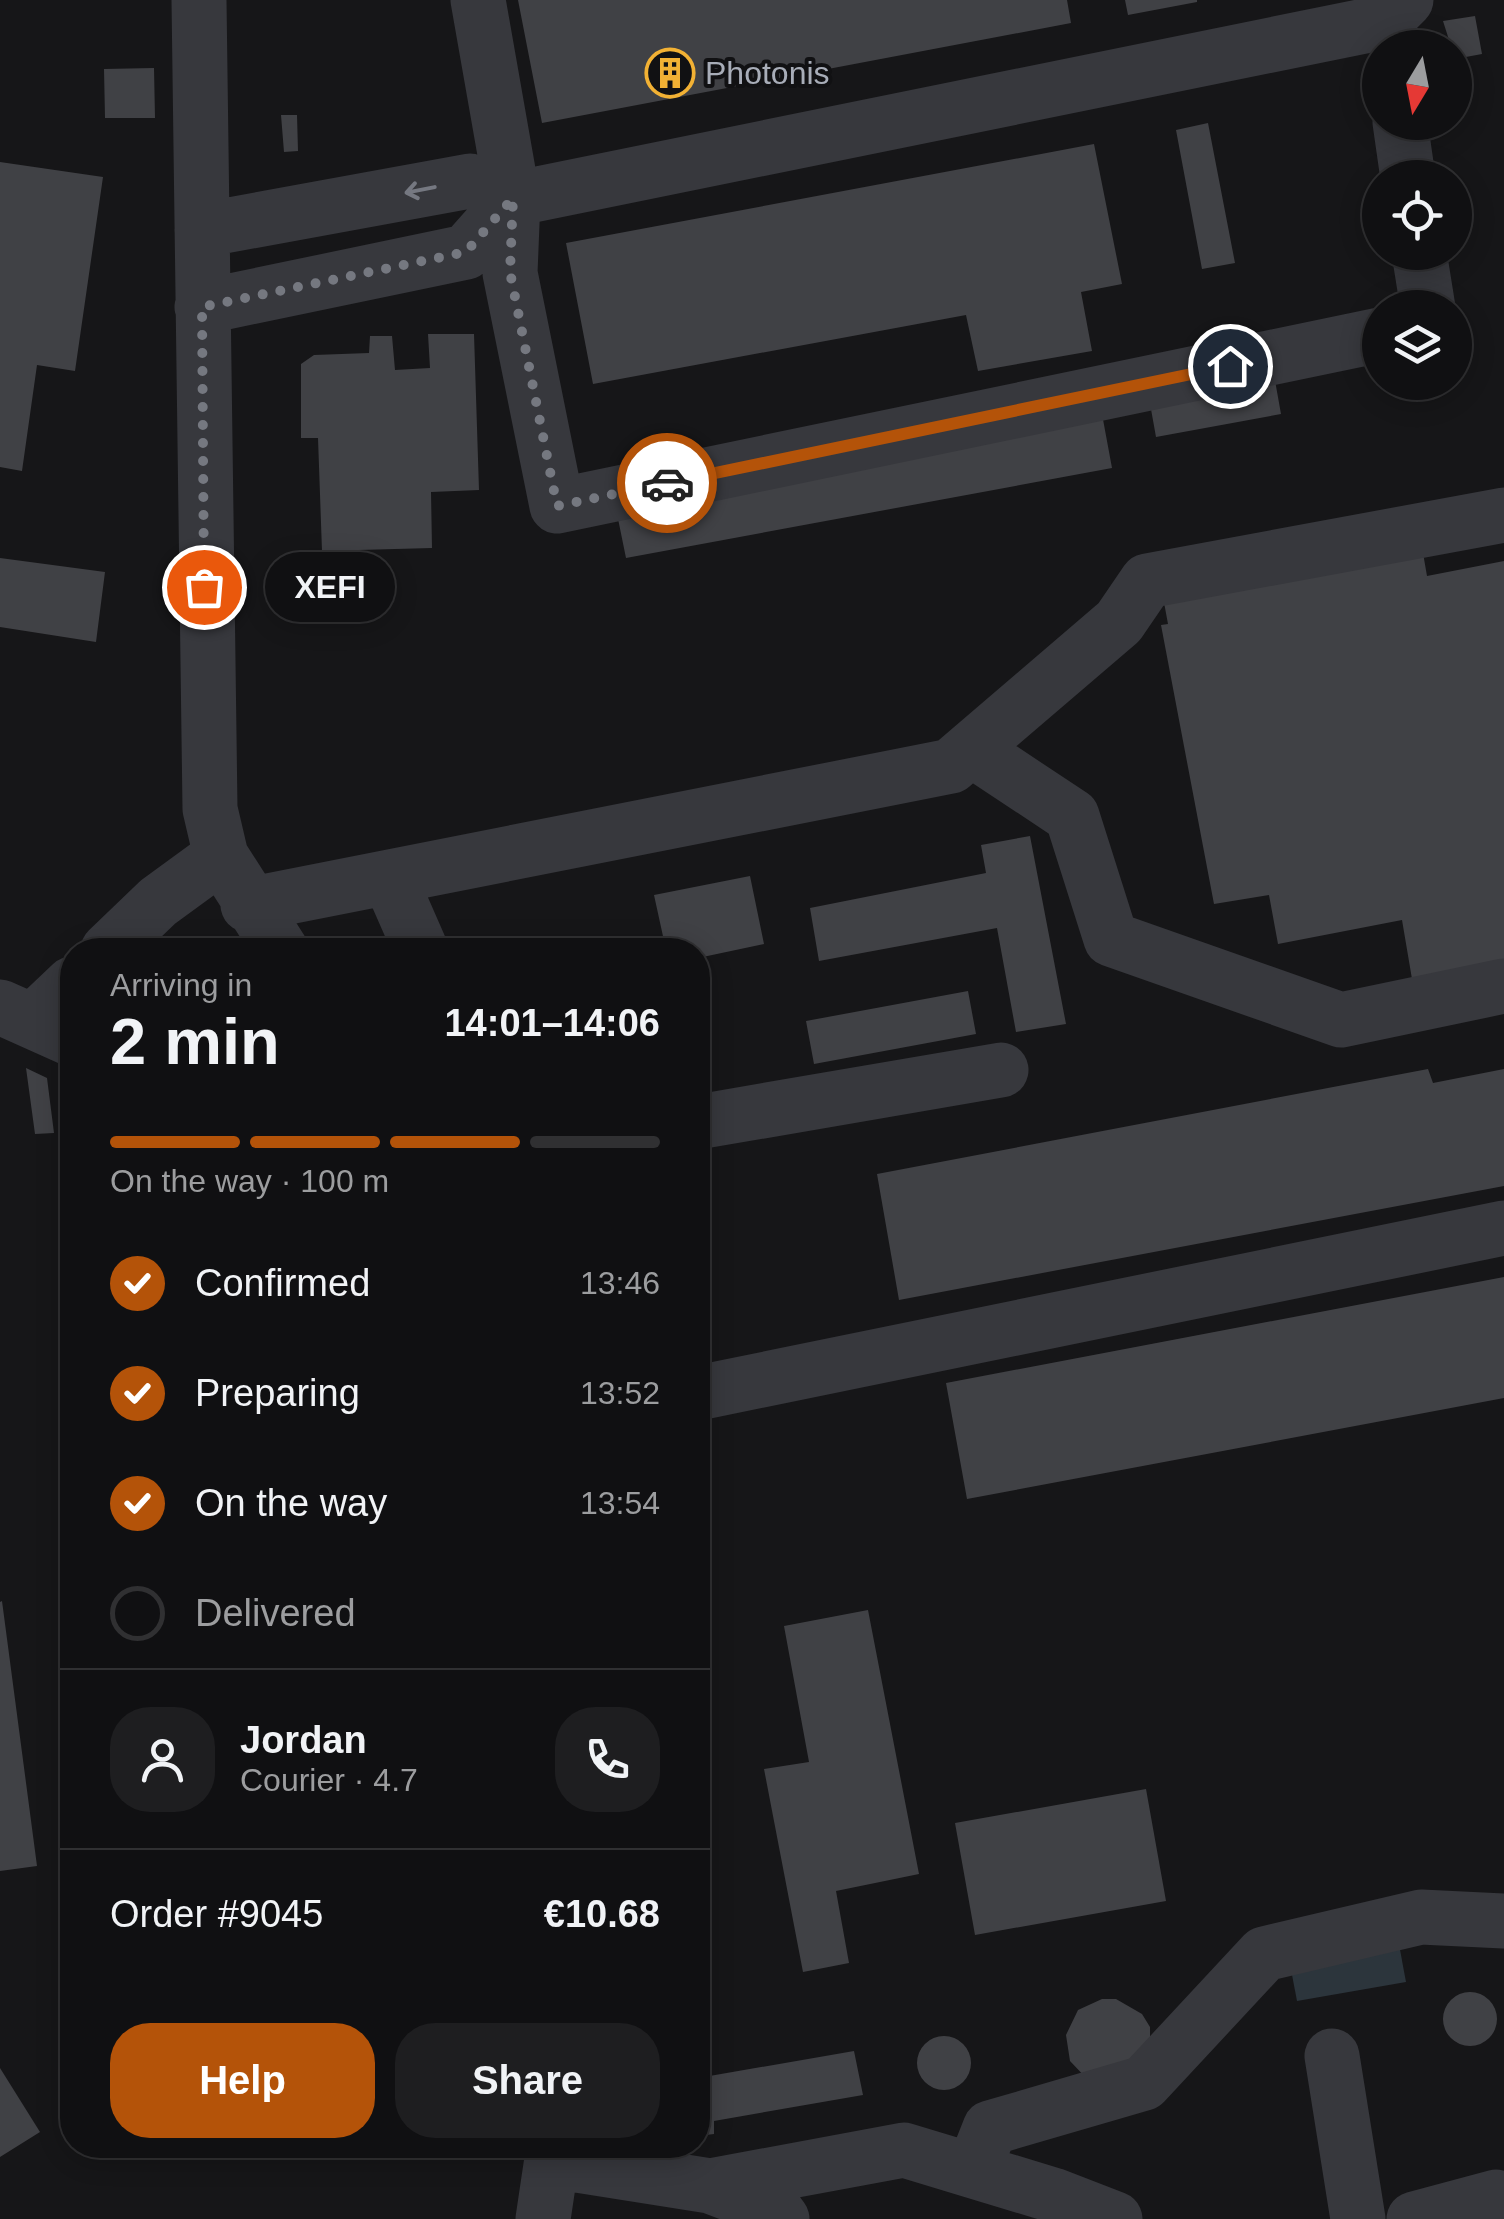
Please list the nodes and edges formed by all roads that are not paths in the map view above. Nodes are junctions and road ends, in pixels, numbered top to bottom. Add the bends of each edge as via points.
1 (200, 0) edge
2 (478, 0) edge
3 (1393, 23) edge
4 (513, 198) junction
5 (202, 230) junction
6 (202, 307) junction
7 (1362, 339) edge
8 (1504, 515) edge
9 (971, 749) junction
10 (221, 856) junction
11 (389, 877) junction
12 (248, 905) junction
13 (120, 938) edge
14 (272, 938) edge
15 (416, 938) edge
16 (1504, 986) edge
17 (60, 996) edge
18 (35, 1022) edge
19 (1001, 1070) dead end
20 (710, 1120) edge
21 (1504, 1228) edge
22 (710, 1391) edge
23 (1504, 1921) edge
24 (1332, 2056) dead end
25 (552, 2158) edge
26 (577, 2158) edge
27 (974, 2171) junction
28 (710, 2186) junction
29 (1496, 2197) dead end
30 (543, 2219) edge
31 (782, 2219) edge
32 (1116, 2219) edge
33 (1358, 2219) edge
34 (1414, 2219) edge

1 - 5 street
2 - 4 street
3 - 4 street
4 -> 5 street via 470,181
4 - 6 street via 466,252
4 - 7 street via 510,272 557,506
5 - 6 street
6 - 10 street via 206,746
8 - 9 street via 1147,581 1119,622
9 - 11 street via 951,766
9 - 16 street via 1072,816 1110,939 1341,1020
10 - 12 street
10 - 13 street
11 - 12 street
11 - 15 street
12 - 14 street
17 - 18 street
19 - 20 street
21 - 22 street
23 - 27 street via 1421,1917 1264,1954 1144,2083 990,2128
24 - 33 street
25 - 30 street
26 - 28 street
27 - 28 street via 904,2150
27 - 32 street
28 - 31 street
29 - 34 street

